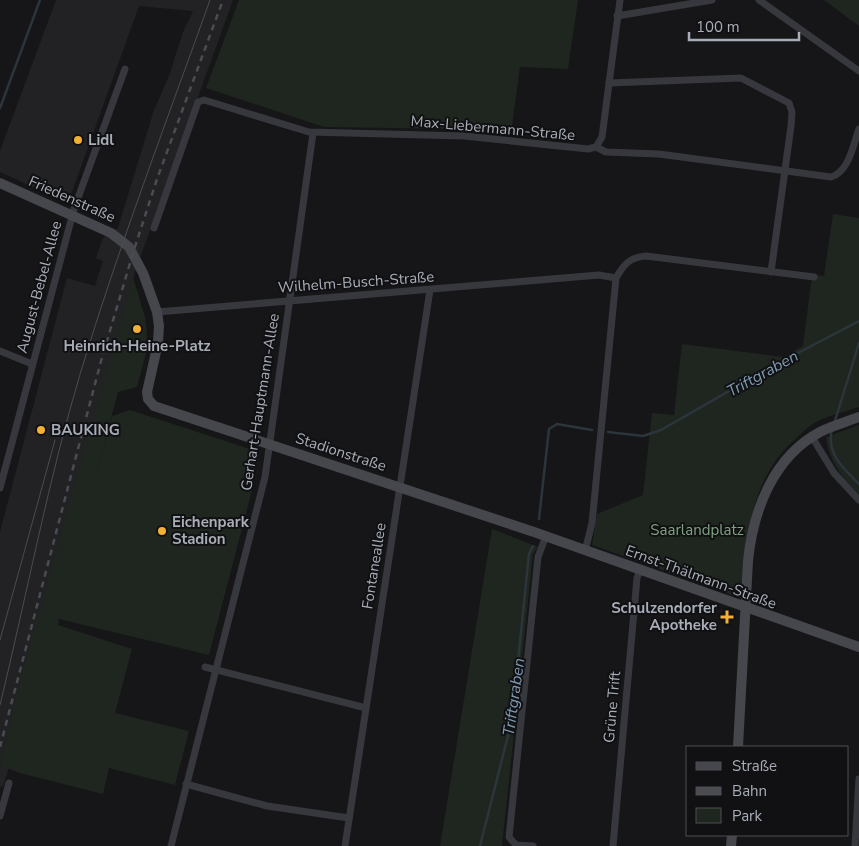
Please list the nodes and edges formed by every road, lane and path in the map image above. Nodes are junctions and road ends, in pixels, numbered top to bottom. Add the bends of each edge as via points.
1 (620, 0) edge
2 (712, 0) edge
3 (759, 0) edge
4 (617, 16) junction
5 (126, 69) dead end
6 (859, 72) edge
7 (609, 83) junction
8 (859, 129) edge
9 (313, 133) junction
10 (596, 147) junction
11 (785, 170) junction
12 (0, 183) edge
13 (72, 216) junction
14 (154, 228) dead end
15 (771, 272) junction
16 (616, 278) junction
17 (814, 278) dead end
18 (430, 290) junction
19 (289, 300) junction
20 (157, 312) junction
21 (0, 351) edge
22 (32, 364) junction
23 (147, 392) joint
24 (859, 417) edge
25 (812, 437) junction
26 (270, 444) junction
27 (0, 488) edge
28 (400, 488) junction
29 (859, 500) edge
30 (534, 532) joint
31 (546, 536) junction
32 (585, 551) junction
33 (640, 570) junction
34 (746, 608) junction
35 (859, 647) edge
36 (205, 667) dead end
37 (215, 670) junction
38 (366, 708) junction
39 (738, 746) edge
40 (859, 779) edge
41 (9, 783) dead end
42 (186, 784) junction
43 (0, 816) edge
44 (349, 818) junction
45 (170, 846) edge
46 (344, 846) edge
47 (532, 846) edge
48 (613, 846) edge
49 (855, 846) edge

1 - 4 street
2 - 4 street
3 - 6 street
4 - 7 street
5 - 13 street, August-Bebel-Allee
7 - 10 street via 602,137
7 - 11 street via 739,78 754,84 784,99 791,108
8 - 11 street, Max-Liebermann-Straße via 839,174 831,176
9 - 10 street, Max-Liebermann-Straße via 464,136 588,149
9 - 14 street, Max-Liebermann-Straße via 207,100 198,102
9 - 19 street, Gerhart-Hauptmann-Allee
10 - 11 street, Max-Liebermann-Straße via 613,153 659,154
11 - 15 street
12 - 13 street, Friedenstraße
13 - 20 street, Friedenstraße via 123,241 143,273
13 - 22 street, August-Bebel-Allee
15 - 16 street via 639,256 625,263
15 - 17 street
16 - 18 street, Wilhelm-Busch-Straße via 598,275
16 - 32 street via 592,524
18 - 19 street, Wilhelm-Busch-Straße
18 - 28 street, Fontaneallee
19 - 20 street, Wilhelm-Busch-Straße
19 - 26 street, Gerhart-Hauptmann-Allee
20 - 23 street, Friedenstraße via 158,343
21 - 22 street
22 - 27 street, August-Bebel-Allee
23 - 26 street, Stadionstraße via 151,403 162,409
24 - 25 street
25 - 29 street via 834,473
25 - 34 street via 780,468 762,500 751,534
26 - 28 street, Stadionstraße
26 - 37 street, Gerhart-Hauptmann-Allee via 265,477
28 - 30 street, Stadionstraße
28 - 38 street, Fontaneallee
30 - 31 street, Ernst-Thälmann-Straße
31 - 32 street, Ernst-Thälmann-Straße
31 - 47 street via 537,563 509,837 516,845
32 - 33 street, Ernst-Thälmann-Straße
33 - 34 street, Ernst-Thälmann-Straße
33 - 48 street, Grüne Trift
34 - 35 street, Ernst-Thälmann-Straße
34 - 39 street
36 - 37 street
37 - 38 street
37 - 42 street, Gerhart-Hauptmann-Allee
38 - 44 street, Fontaneallee
40 - 49 street
41 - 43 street
42 - 44 street via 267,806
42 - 45 street, Gerhart-Hauptmann-Allee
44 - 46 street, Fontaneallee

